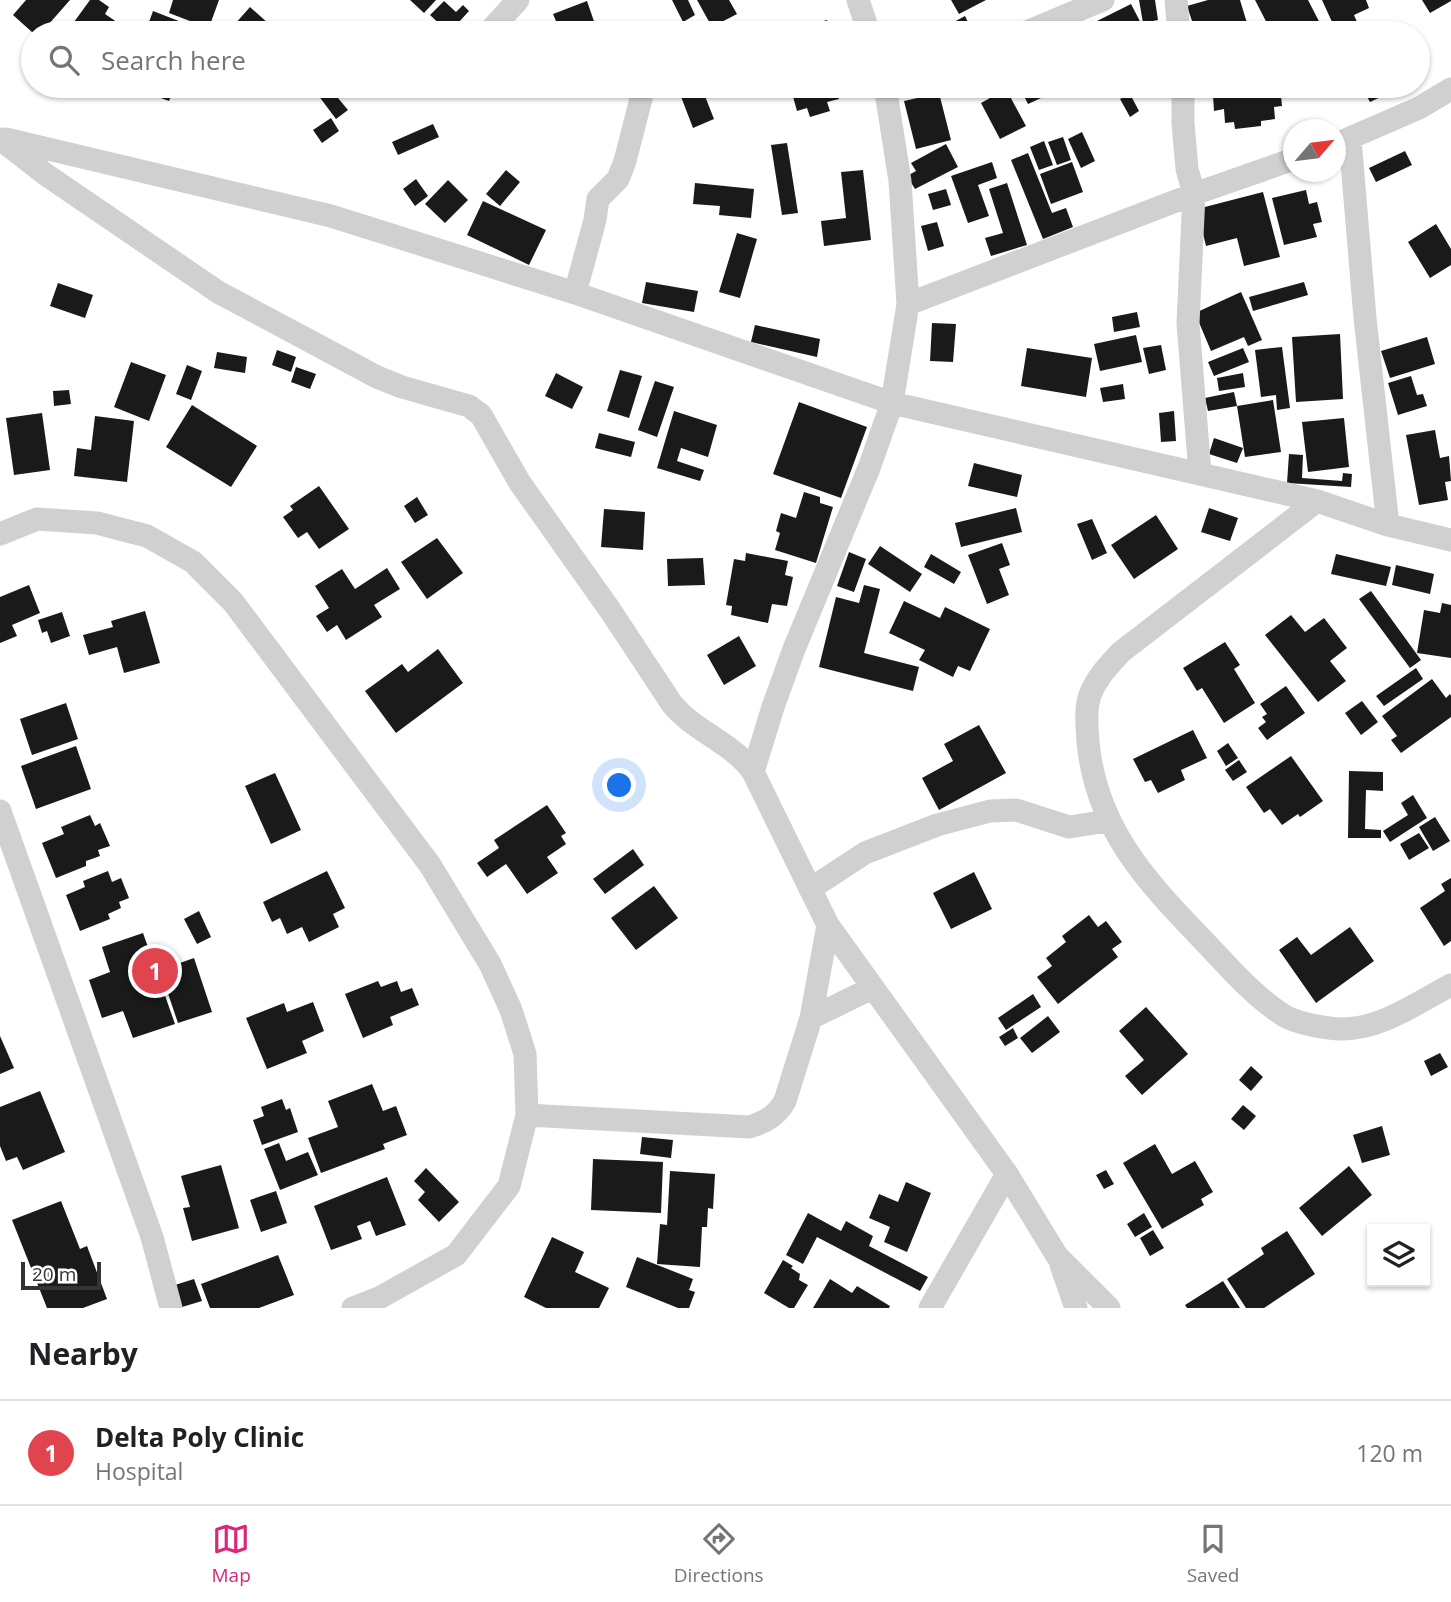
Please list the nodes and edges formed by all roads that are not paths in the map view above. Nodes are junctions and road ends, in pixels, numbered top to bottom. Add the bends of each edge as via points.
1 (518, 0) edge
2 (858, 0) edge
3 (1103, 0) edge
4 (1176, 0) edge
5 (499, 21) edge
6 (865, 21) edge
7 (1053, 21) edge
8 (1178, 21) edge
9 (1451, 89) edge
10 (641, 98) edge
11 (887, 98) edge
12 (1183, 98) edge
13 (0, 138) edge
14 (1346, 140) edge
15 (1283, 163) edge
16 (1346, 173) edge
17 (1194, 194) junction
18 (575, 293) junction
19 (908, 304) junction
20 (892, 403) junction
21 (1200, 473) junction
22 (1317, 501) junction
23 (1388, 525) junction
24 (0, 534) edge
25 (1451, 540) edge
26 (753, 772) junction
27 (0, 811) edge
28 (1108, 821) junction
29 (810, 889) junction
30 (828, 925) junction
31 (1451, 985) edge
32 (872, 988) junction
33 (811, 1018) junction
34 (527, 1115) junction
35 (1007, 1174) junction
36 (1057, 1256) junction
37 (171, 1308) edge
38 (353, 1308) edge
39 (930, 1308) edge
40 (1076, 1308) edge
41 (1109, 1308) edge

1 - 5 street
2 - 6 street
3 - 7 street
4 - 8 street
9 - 14 street
10 - 18 street via 618,179 598,199
11 - 19 street via 900,181
12 - 17 street via 1187,169
13 - 18 street via 331,216
13 - 26 street via 218,292 377,377 469,406 481,415 520,483 672,704 744,759
15 - 17 street
16 - 23 street
17 - 19 street
17 - 21 street via 1188,323
18 - 20 street
19 - 20 street
20 - 21 street
20 - 26 street via 790,661
21 - 22 street
22 - 23 street
22 - 28 street via 1121,652 1102,672 1086,718 1090,766
23 - 25 street
24 - 34 street via 37,519 97,523 147,536 193,562 233,602 430,865 490,964 525,1054
26 - 29 street
27 - 37 street via 152,1237
28 - 29 street via 1069,827 1016,810 990,811 937,825 865,853
28 - 31 street via 1155,890 1244,982 1284,1016 1352,1030 1381,1022
29 - 30 street
30 - 32 street
30 - 33 street
32 - 33 street
32 - 35 street
33 - 34 street via 785,1101 763,1123 749,1127
34 - 38 street via 509,1186 456,1255
35 - 36 street
35 - 39 street
36 - 40 street
36 - 41 street

